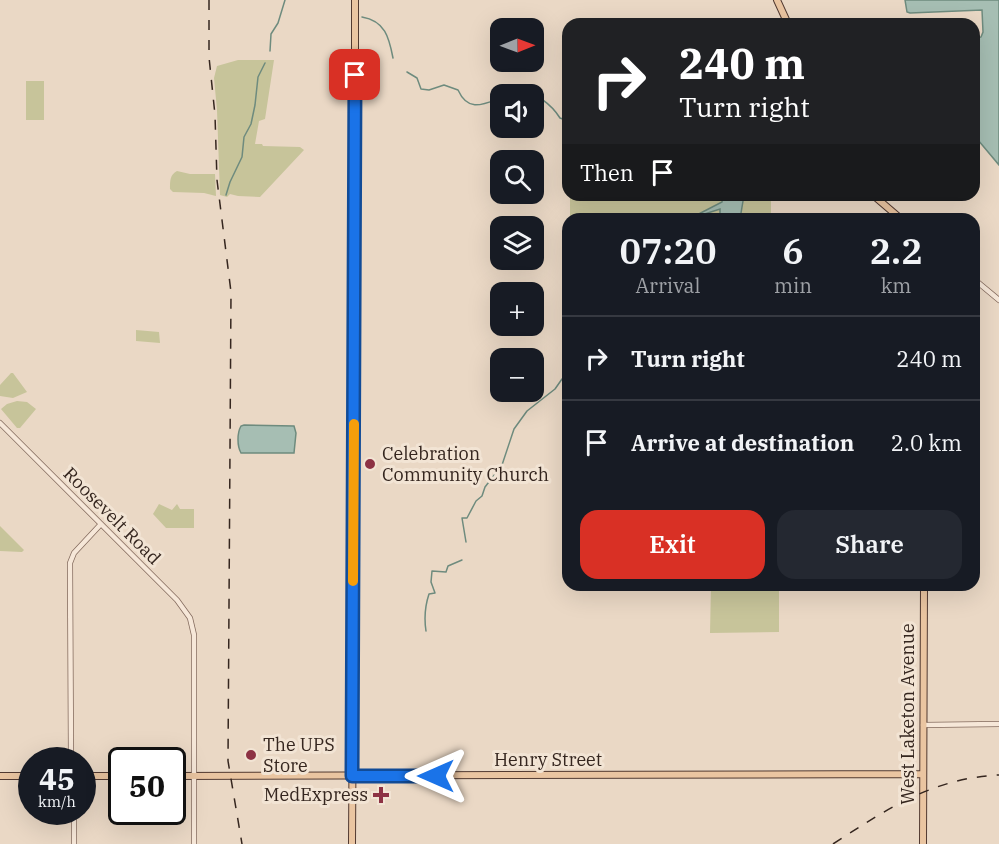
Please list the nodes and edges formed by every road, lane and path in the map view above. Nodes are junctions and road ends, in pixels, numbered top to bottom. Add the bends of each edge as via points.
1 (355, 0) edge
2 (777, 0) edge
3 (785, 18) edge
4 (880, 201) edge
5 (894, 213) edge
6 (980, 284) edge
7 (999, 300) edge
8 (0, 423) edge
9 (102, 524) junction
10 (924, 591) edge
11 (999, 724) edge
12 (923, 725) junction
13 (71, 747) edge
14 (923, 774) junction
15 (0, 776) edge
16 (18, 776) edge
17 (186, 776) edge
18 (193, 776) junction
19 (352, 776) junction
20 (74, 825) edge
21 (74, 844) edge
22 (194, 844) edge
23 (352, 844) edge
24 (923, 844) edge

1 - 19 main road
2 - 3 main road
4 - 5 main road
6 - 7 street
8 - 9 street, Roosevelt Road
9 - 13 street via 74,553 70,563
9 - 18 street, Roosevelt Road via 190,618 194,635
10 - 12 main road, West Laketon Avenue
11 - 12 street
12 - 14 main road, West Laketon Avenue
14 - 19 main road, Henry Street
14 - 24 main road, West Laketon Avenue
15 - 16 main road
17 - 18 main road, Henry Street
18 - 19 main road, Henry Street
18 - 22 street
19 - 23 main road
20 - 21 street

